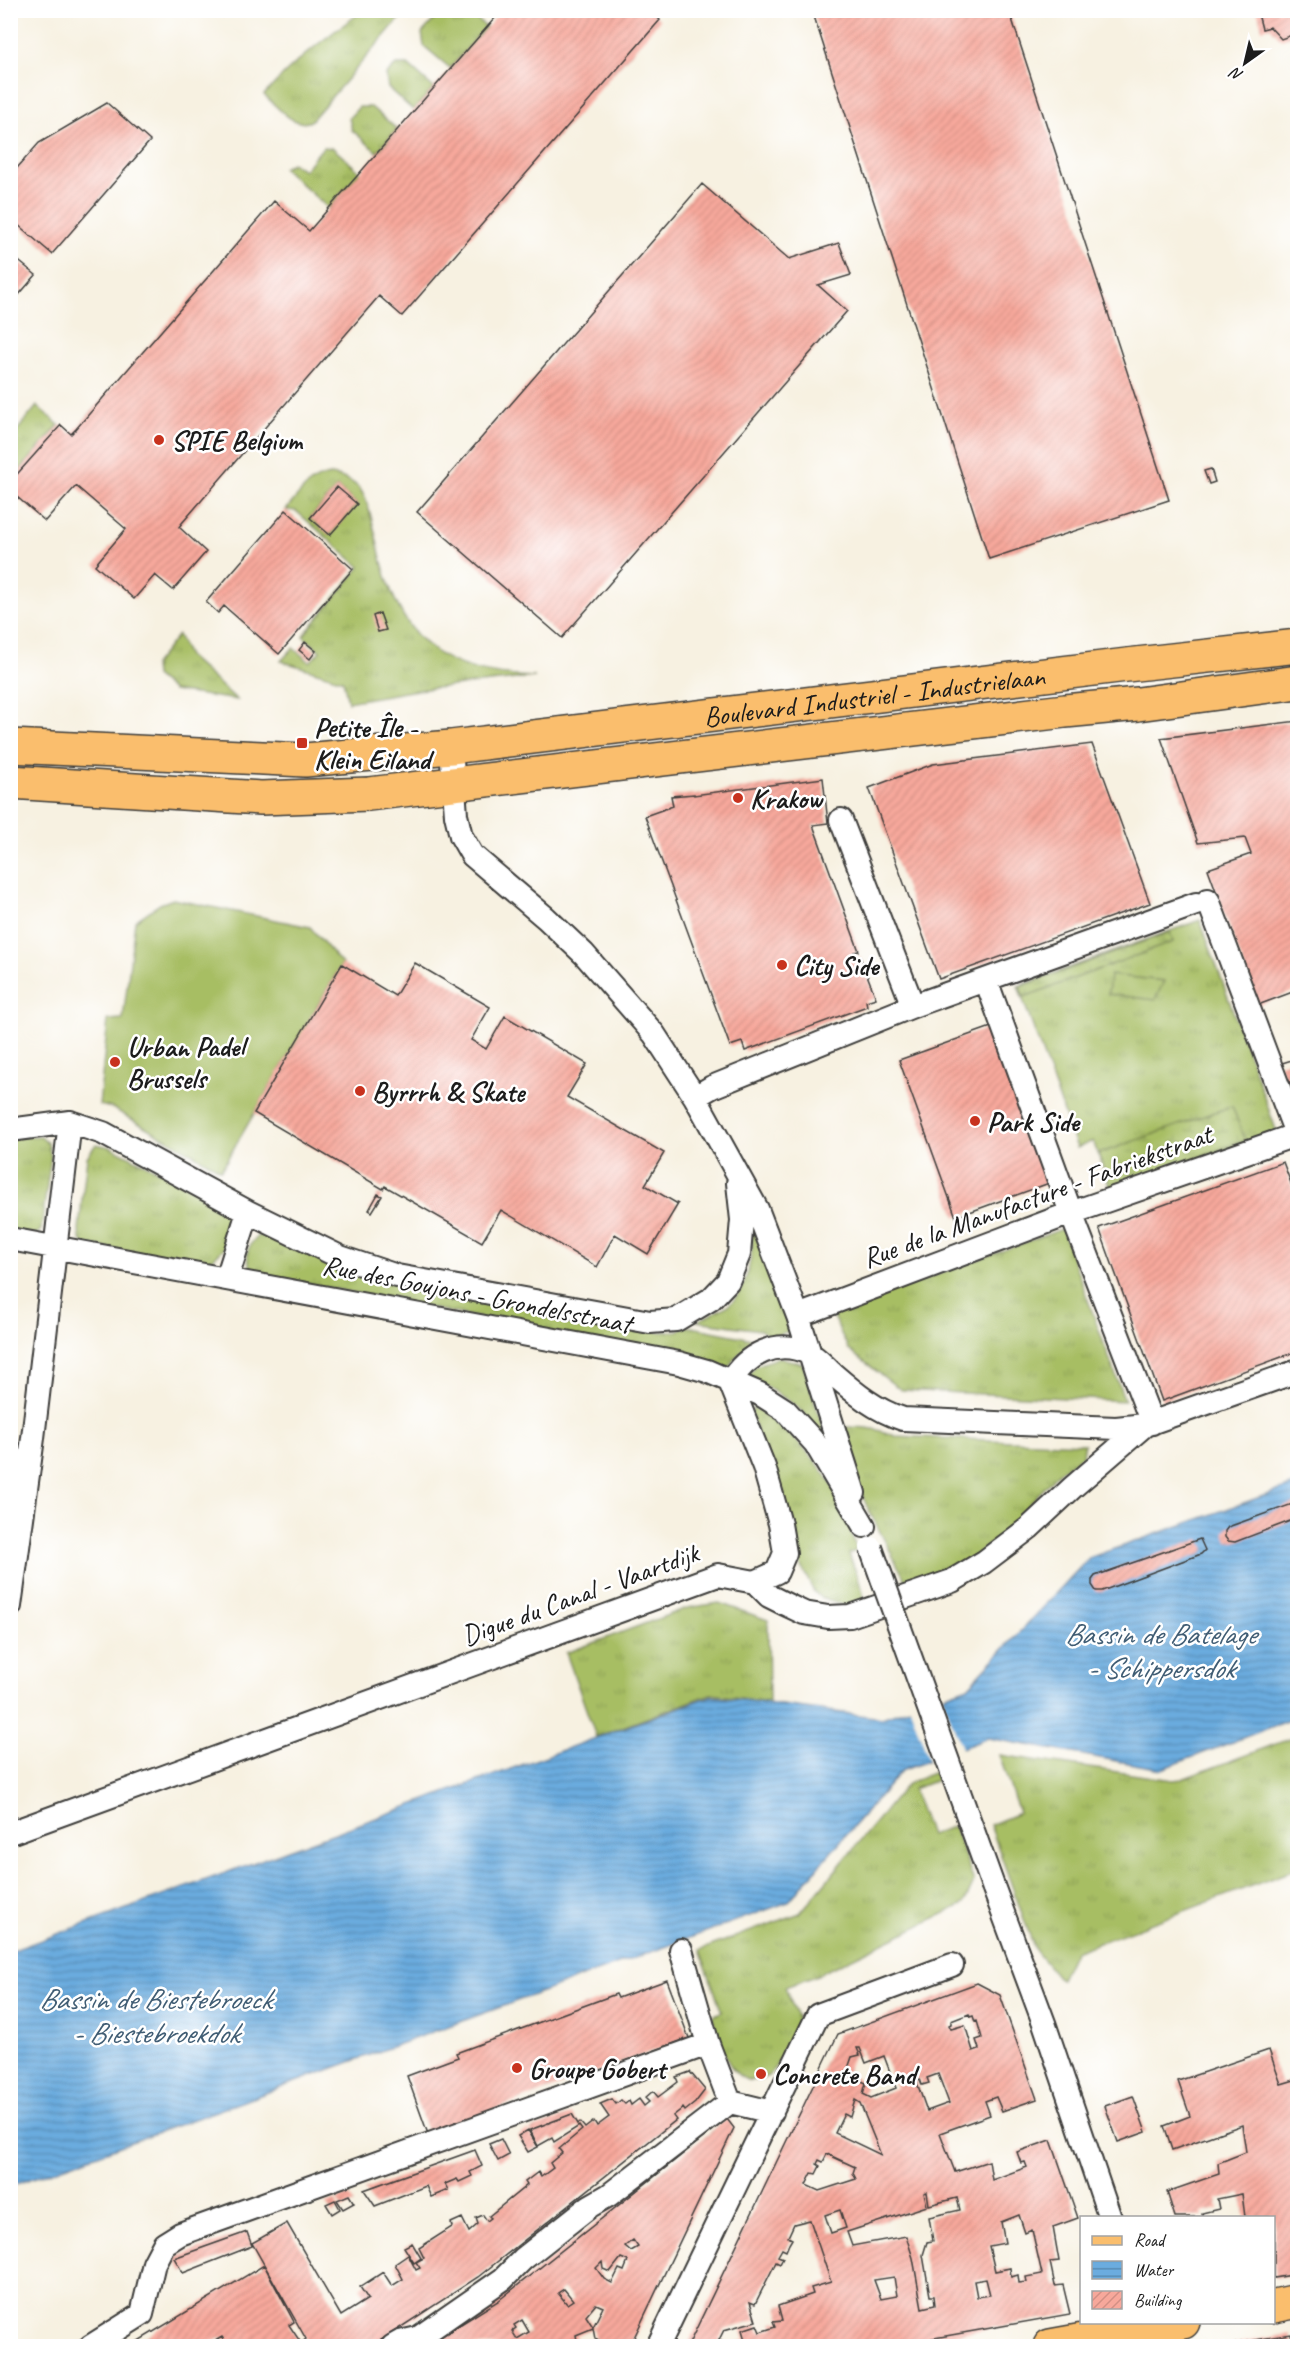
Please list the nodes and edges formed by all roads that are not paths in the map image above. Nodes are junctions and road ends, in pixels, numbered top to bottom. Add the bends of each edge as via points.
1 (1298, 646) edge
2 (1298, 682) edge
3 (10, 746) edge
4 (451, 747) junction
5 (112, 751) junction
6 (10, 782) edge
7 (454, 784) junction
8 (110, 788) junction
9 (841, 820) dead end
10 (986, 980) junction
11 (913, 1006) junction
12 (695, 1097) junction
13 (70, 1122) junction
14 (10, 1130) edge
15 (1297, 1136) edge
16 (737, 1176) junction
17 (248, 1212) junction
18 (1071, 1213) junction
19 (10, 1239) edge
20 (55, 1249) junction
21 (227, 1278) junction
22 (798, 1316) junction
23 (810, 1353) junction
24 (1298, 1371) edge
25 (730, 1382) junction
26 (1148, 1424) junction
27 (864, 1526) junction
28 (755, 1582) junction
29 (10, 1606) edge
30 (10, 1833) edge
31 (681, 1950) dead end
32 (952, 1965) dead end
33 (708, 2044) junction
34 (730, 2102) junction
35 (772, 2112) junction
36 (1110, 2216) edge
37 (1298, 2301) edge
38 (1275, 2306) edge
39 (1177, 2324) edge
40 (1150, 2333) edge
41 (91, 2346) edge
42 (393, 2346) edge
43 (658, 2346) edge
44 (1050, 2346) edge

1 - 4 main road, Boulevard Industriel - Industrielaan
2 - 7 main road, Boulevard Industriel - Industrielaan
3 - 5 main road, Boulevard Industriel - Industrielaan
4 - 5 main road, Boulevard Industriel - Industrielaan via 305,760
4 - 7 street
5 - 8 street
6 - 8 main road, Boulevard Industriel - Industrielaan
7 - 8 main road, Boulevard Industriel - Industrielaan via 369,794 261,798
7 - 12 street via 461,836 471,855 584,954 654,1034
9 - 11 street
10 - 11 street
10 - 15 street via 1202,902
10 - 18 street
11 - 12 street
12 - 16 street
13 - 14 street, Rue des Goujons - Grondelsstraat
13 - 17 street, Rue des Goujons - Grondelsstraat via 103,1133
13 - 20 street
15 - 18 street, Rue de la Manufacture - Fabriekstraat
16 - 17 street, Rue des Goujons - Grondelsstraat via 742,1220 739,1254 728,1281 711,1299 675,1320 650,1322 397,1276 340,1257
16 - 22 street via 757,1209
17 - 21 street
18 - 22 street, Rue de la Manufacture - Fabriekstraat
18 - 26 street
19 - 20 street, Rue des Goujons - Grondelsstraat
20 - 21 street, Rue des Goujons - Grondelsstraat
20 - 29 street
21 - 25 street, Rue des Goujons - Grondelsstraat via 679,1363
22 - 23 street
23 - 25 street via 777,1347 756,1354 745,1361
23 - 26 street via 859,1396 883,1413 903,1419 1116,1428
23 - 27 street
24 - 26 street, Digue du Canal - Vaartdijk
25 - 27 street, Rue des Goujons - Grondelsstraat via 785,1410 815,1443
25 - 28 street via 764,1467 785,1552 777,1572
26 - 28 street, Digue du Canal - Vaartdijk via 1029,1528 952,1581 850,1616 828,1617 804,1613 785,1604 769,1596
27 - 36 street, bridge
28 - 30 street, Digue du Canal - Vaartdijk via 718,1575
31 - 33 street
32 - 35 street via 818,2016
33 - 34 street
33 - 41 street via 180,2234 164,2244 154,2263 142,2314
34 - 35 street
34 - 42 street via 590,2206 503,2279 418,2338
35 - 43 street
37 - 38 main road
39 - 40 main road
40 - 44 main road

